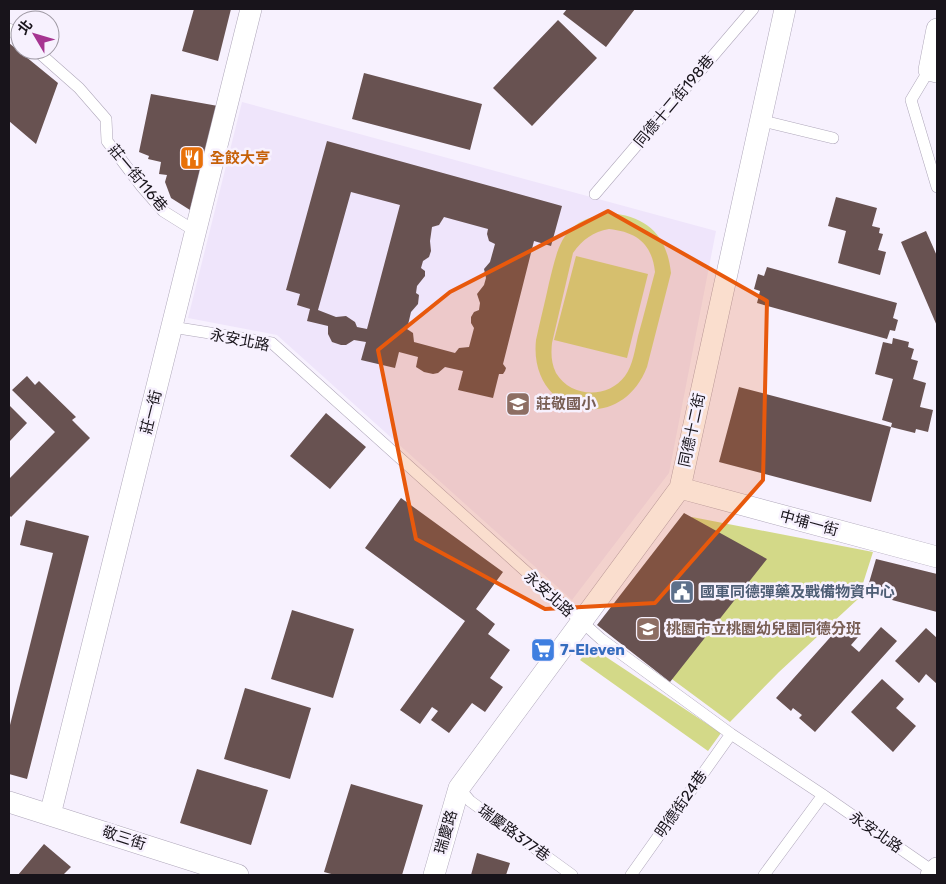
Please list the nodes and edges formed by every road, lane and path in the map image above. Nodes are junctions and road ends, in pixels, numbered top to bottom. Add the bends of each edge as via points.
1 (251, 9) edge
2 (752, 9) edge
3 (785, 9) edge
4 (937, 28) edge
5 (47, 60) edge
6 (933, 71) edge
7 (759, 120) junction
8 (833, 138) dead end
9 (937, 187) edge
10 (595, 194) dead end
11 (196, 231) junction
12 (172, 327) junction
13 (680, 488) junction
14 (937, 557) edge
15 (581, 623) junction
16 (731, 734) junction
17 (459, 788) junction
18 (823, 795) junction
19 (9, 802) edge
20 (50, 814) junction
21 (934, 872) edge
22 (238, 875) edge
23 (434, 875) edge
24 (572, 875) edge
25 (630, 875) edge
26 (764, 875) edge

1 - 11 street, 莊一街
2 - 10 lane, 同德十二街198巷
3 - 7 street, 同德十二街
4 - 6 street
5 - 11 lane, 莊一街116巷 via 79,88 106,119 107,141 152,199 163,211
6 - 9 lane via 911,100
7 - 8 lane
7 - 13 street, 同德十二街
11 - 12 street, 莊一街
12 - 15 lane, 永安北路 via 272,343
12 - 20 street, 莊一街
13 - 14 street, 中埔一街
13 - 15 street, 同德十二街
15 - 16 lane, 永安北路
15 - 17 street, 同德十二街
16 - 18 lane, 永安北路
16 - 25 lane, 明德街24巷
17 - 23 street, 瑞慶路
17 - 24 lane, 瑞慶路377巷 via 470,801
18 - 21 lane, 永安北路
18 - 26 lane
19 - 20 street, 敬三街
20 - 22 street, 敬三街

